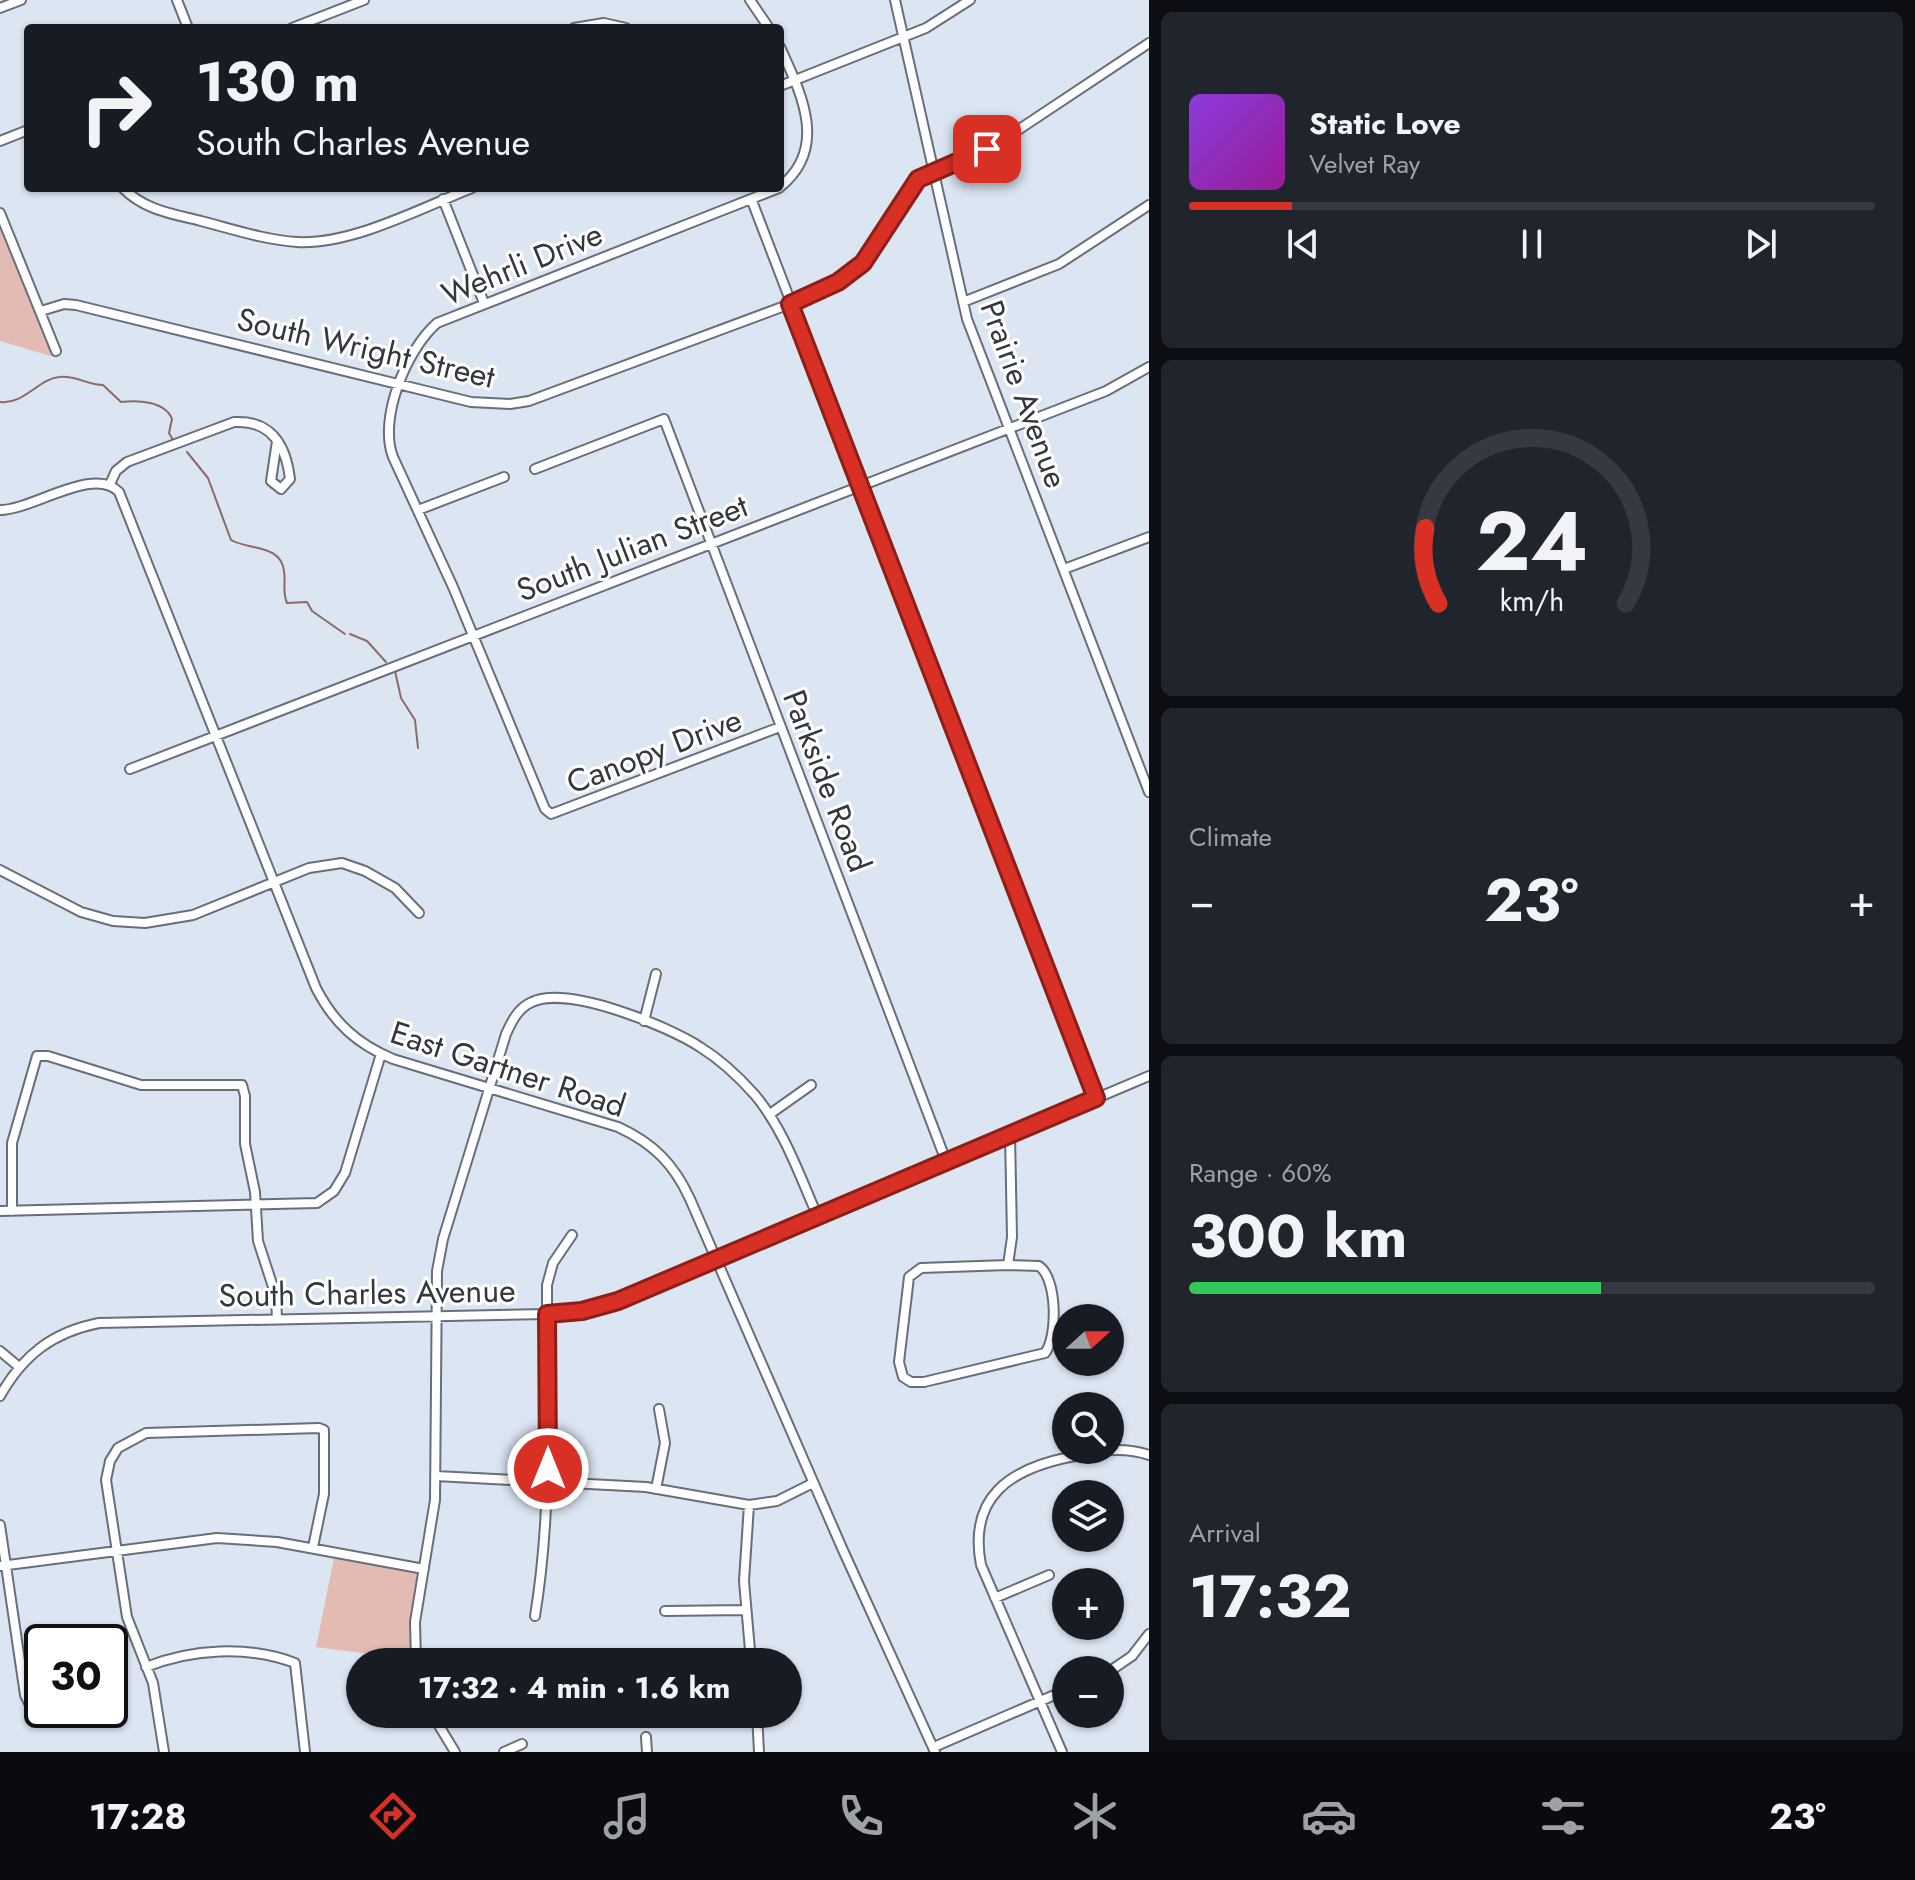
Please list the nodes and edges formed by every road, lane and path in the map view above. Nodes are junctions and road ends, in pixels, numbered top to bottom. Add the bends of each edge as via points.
1 (21, 0) edge
2 (177, 0) edge
3 (364, 0) edge
4 (750, 0) edge
5 (895, 0) edge
6 (970, 0) edge
7 (0, 8) edge
8 (186, 24) edge
9 (302, 24) edge
10 (766, 24) edge
11 (904, 36) junction
12 (1149, 43) edge
13 (784, 57) edge
14 (794, 81) junction
15 (784, 85) edge
16 (24, 132) edge
17 (0, 141) edge
18 (934, 170) junction
19 (784, 182) edge
20 (128, 192) edge
21 (461, 192) edge
22 (771, 192) edge
23 (443, 199) junction
24 (752, 201) junction
25 (1149, 205) edge
26 (0, 213) edge
27 (963, 302) junction
28 (484, 303) junction
29 (790, 304) junction
30 (41, 311) junction
31 (56, 351) dead end
32 (1149, 367) edge
33 (400, 384) junction
34 (1010, 429) junction
35 (277, 441) junction
36 (535, 469) dead end
37 (504, 477) dead end
38 (110, 484) junction
39 (861, 485) junction
40 (0, 510) edge
41 (418, 510) junction
42 (1149, 537) edge
43 (711, 544) junction
44 (1064, 569) junction
45 (473, 635) junction
46 (780, 727) junction
47 (216, 735) junction
48 (130, 769) dead end
49 (1149, 792) edge
50 (0, 870) edge
51 (273, 883) junction
52 (419, 913) dead end
53 (656, 974) dead end
54 (644, 1021) junction
55 (381, 1054) junction
56 (1149, 1076) edge
57 (811, 1085) dead end
58 (490, 1088) junction
59 (1096, 1098) junction
60 (770, 1114) junction
61 (1010, 1134) junction
62 (946, 1161) junction
63 (256, 1206) junction
64 (0, 1211) edge
65 (12, 1211) junction
66 (817, 1215) junction
67 (572, 1235) dead end
68 (717, 1258) junction
69 (1008, 1265) junction
70 (547, 1314) junction
71 (436, 1315) junction
72 (277, 1319) junction
73 (0, 1351) edge
74 (18, 1366) junction
75 (0, 1396) edge
76 (659, 1409) dead end
77 (1149, 1455) edge
78 (436, 1476) junction
79 (548, 1481) junction
80 (813, 1483) junction
81 (656, 1489) junction
82 (749, 1505) junction
83 (0, 1525) edge
84 (313, 1547) junction
85 (116, 1549) junction
86 (3, 1566) edge
87 (424, 1569) junction
88 (1049, 1575) dead end
89 (995, 1598) junction
90 (745, 1610) junction
91 (665, 1611) dead end
92 (535, 1616) dead end
93 (1149, 1634) edge
94 (416, 1648) edge
95 (749, 1648) edge
96 (1124, 1661) edge
97 (146, 1667) junction
98 (24, 1689) edge
99 (1052, 1696) edge
100 (1040, 1702) junction
101 (440, 1728) edge
102 (758, 1728) edge
103 (646, 1737) dead end
104 (522, 1744) dead end
105 (934, 1750) edge
106 (164, 1752) edge
107 (305, 1752) edge
108 (455, 1752) edge
109 (504, 1752) edge
110 (647, 1752) edge
111 (759, 1752) edge
112 (1062, 1752) edge

1 - 7 street
2 - 8 street
3 - 9 street
4 - 10 street
5 - 11 street, Prairie Avenue
6 - 11 street
11 - 14 street
11 - 18 street, Prairie Avenue
12 - 18 street, South Wright Street via 995,144
13 - 14 street
14 - 15 street
14 - 19 street via 809,136 801,163
16 - 17 street
18 - 27 street, Prairie Avenue
18 - 29 street, South Wright Street via 913,183 863,263 838,282
20 - 23 street via 160,211 296,242 351,234
21 - 23 street
22 - 24 street, Wehrli Drive
23 - 28 street
24 - 28 street, Wehrli Drive
24 - 29 street
25 - 27 street via 1059,264
26 - 30 street
27 - 34 street, Prairie Avenue
28 - 33 street, Wehrli Drive via 448,317 425,334 411,352
29 - 33 street, South Wright Street via 529,401 488,404
29 - 39 street
30 - 31 street
30 - 33 street, South Wright Street via 76,305
32 - 34 street, South Julian Street via 1106,391
33 - 41 street, Wehrli Drive via 389,446
34 - 39 street, South Julian Street
34 - 44 street, Prairie Avenue
35 - 35 street via 271,481 281,489 290,479
35 - 38 street via 264,425 234,422 127,462
36 - 43 street, Parkside Road via 664,419
37 - 41 street
38 - 40 street via 87,483
38 - 47 street, East Gartner Road via 124,504
39 - 43 street, South Julian Street
39 - 59 street
41 - 45 street
42 - 44 street
43 - 45 street, South Julian Street
43 - 46 street, Parkside Road
44 - 49 street, Prairie Avenue
45 - 46 street, Canopy Drive via 545,809 558,814
45 - 47 street, South Julian Street
46 - 62 street, Parkside Road
47 - 48 street, South Julian Street
47 - 51 street, East Gartner Road
50 - 51 street via 81,912 130,923 193,915
51 - 52 street via 316,865 342,863 395,888
51 - 55 street, East Gartner Road via 323,1001 349,1034
53 - 54 street
54 - 58 street via 563,997 529,1003 511,1024
54 - 60 street via 717,1059
55 - 58 street, East Gartner Road
55 - 63 street via 337,1187 310,1205
56 - 59 street, South Charles Avenue
57 - 60 street
58 - 68 street, East Gartner Road via 618,1127 647,1142 681,1179
58 - 71 street via 440,1251
59 - 61 street, South Charles Avenue
60 - 66 street
61 - 62 street, South Charles Avenue
61 - 69 street
62 - 66 street, South Charles Avenue
63 - 65 street
63 - 65 street via 242,1085 141,1085 41,1055 33,1060 15,1125
63 - 72 street via 258,1241 276,1296
64 - 65 street
66 - 68 street, South Charles Avenue
67 - 70 street via 550,1271
68 - 70 street, South Charles Avenue via 605,1306
68 - 80 street, East Gartner Road
69 - 69 street via 1039,1266 1049,1277 1052,1337 1045,1353 924,1382 903,1377 899,1362 909,1277 921,1268
70 - 71 street, South Charles Avenue
70 - 79 street
71 - 72 street, South Charles Avenue
71 - 78 street
72 - 74 street, South Charles Avenue via 99,1323 52,1338
73 - 74 street
74 - 75 street, South Charles Avenue
76 - 81 street via 665,1443
77 - 89 street via 1098,1451 1036,1465 1003,1484 985,1510 979,1535 981,1565
78 - 79 street
78 - 87 street
79 - 81 street
79 - 92 street
80 - 82 street via 777,1501
80 - 105 street, East Gartner Road
81 - 82 street
82 - 90 street
83 - 86 street
84 - 85 street via 217,1538
84 - 85 street via 324,1480 324,1430 316,1427 146,1433 126,1441 107,1472
84 - 87 street
85 - 86 street
85 - 97 street via 127,1617
86 - 98 street
87 - 94 street
88 - 89 street
89 - 100 street
90 - 91 street
90 - 95 street
93 - 96 street
97 - 106 street via 155,1690
97 - 107 street via 202,1651 295,1663
99 - 100 street
100 - 105 street
100 - 112 street
101 - 108 street
102 - 111 street
103 - 110 street
104 - 109 street

